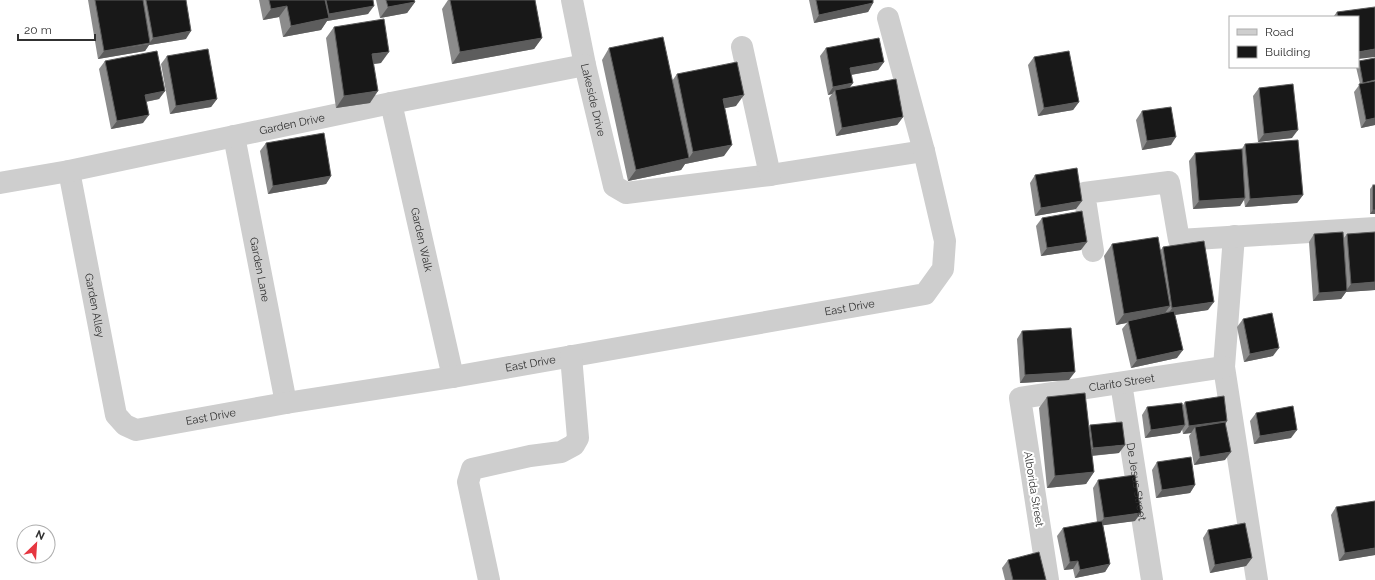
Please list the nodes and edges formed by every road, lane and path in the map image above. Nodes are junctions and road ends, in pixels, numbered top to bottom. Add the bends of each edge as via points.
1 (572, 0) edge
2 (888, 18) dead end
3 (742, 47) dead end
4 (585, 66) junction
5 (390, 103) junction
6 (234, 136) junction
7 (924, 151) junction
8 (69, 171) junction
9 (770, 175) junction
10 (0, 183) edge
11 (1375, 228) edge
12 (1234, 236) junction
13 (1093, 251) dead end
14 (571, 356) junction
15 (1224, 367) junction
16 (453, 377) junction
17 (1121, 383) junction
18 (1020, 398) joint
19 (286, 403) junction
20 (136, 430) joint
21 (489, 580) edge
22 (1048, 580) edge
23 (1152, 580) edge
24 (1257, 580) edge

1 - 4 street, Lakeside Drive
2 - 7 street
3 - 9 street
4 - 5 street, Garden Drive
4 - 9 street, Lakeside Drive via 614,186 626,193
5 - 6 street, Garden Drive
5 - 16 street, Garden Walk
6 - 8 street, Garden Drive
6 - 19 street, Garden Lane
7 - 9 street
7 - 14 street, East Drive via 945,241 943,269 925,294
8 - 10 street, Garden Drive
8 - 20 street, Garden Alley via 116,415 125,425
11 - 12 street
12 - 13 street via 1179,240 1169,182 1084,193
12 - 15 street
14 - 16 street, East Drive
14 - 21 street via 578,438 574,445 561,452 472,469 469,475 468,482
15 - 17 street, Clarito Street
15 - 24 street
16 - 19 street, East Drive
17 - 18 street, Clarito Street
17 - 23 street, De Jesus Street
18 - 22 street, Alborida Street
19 - 20 street, East Drive

